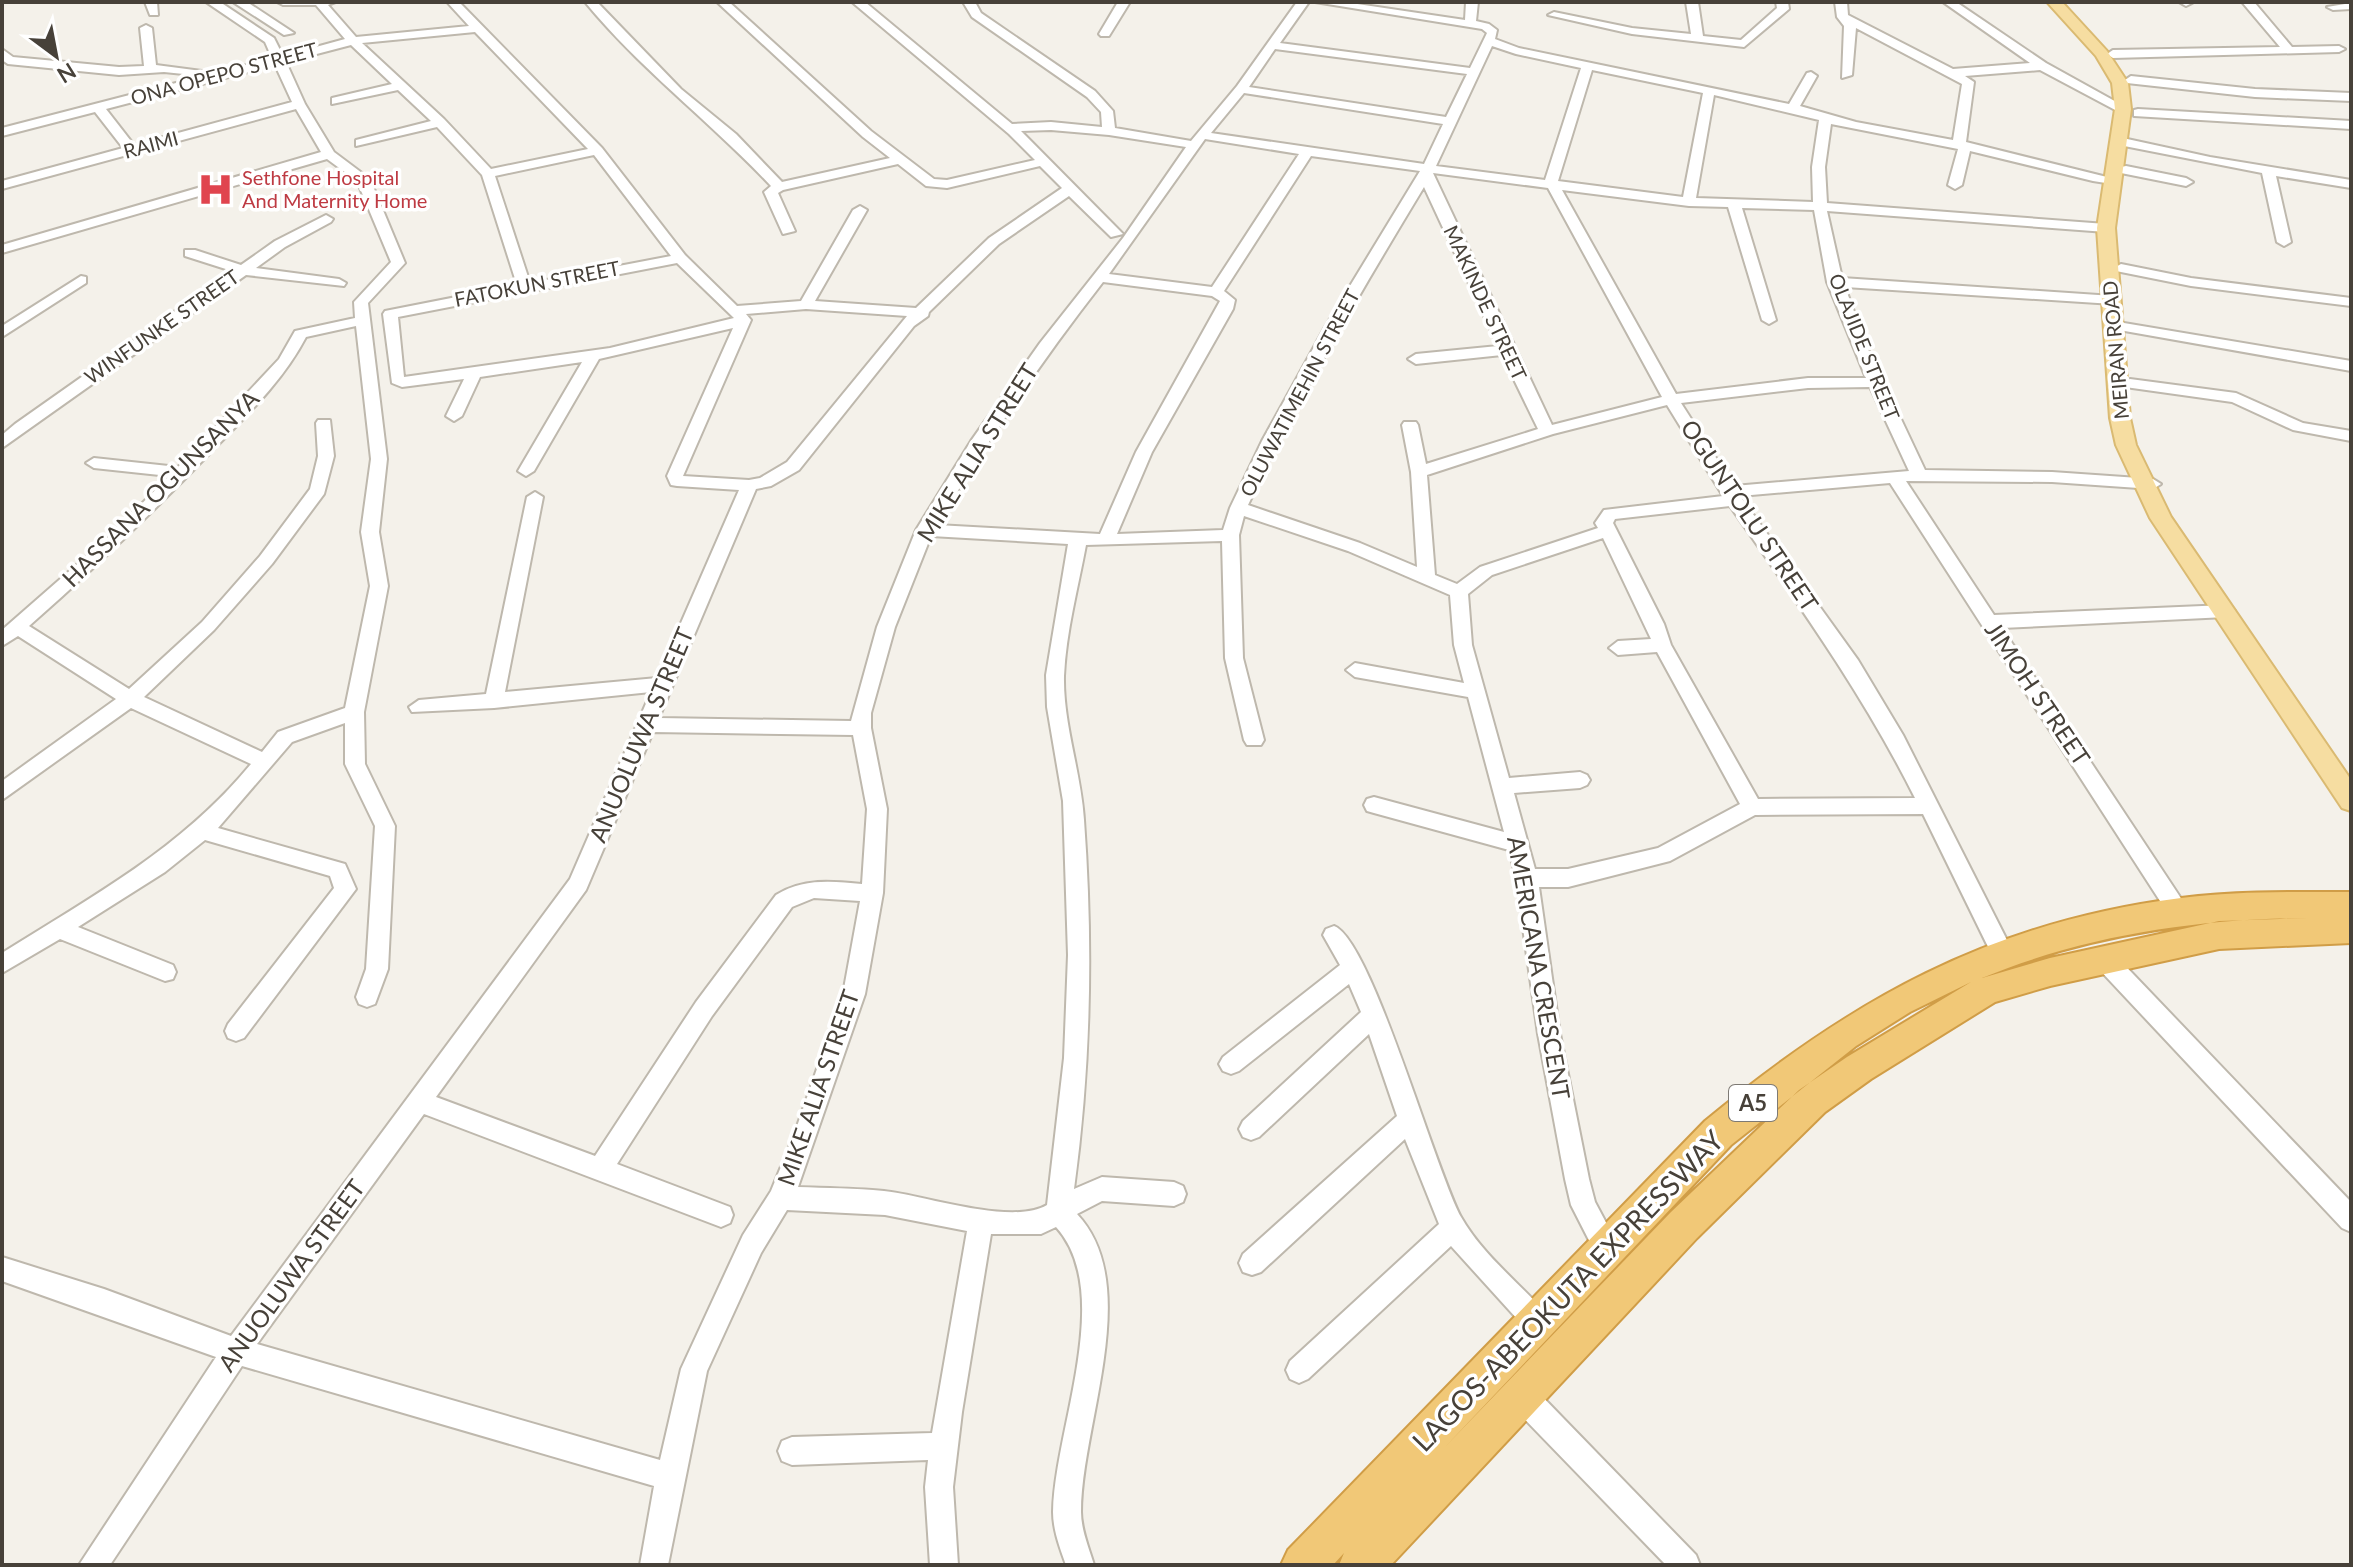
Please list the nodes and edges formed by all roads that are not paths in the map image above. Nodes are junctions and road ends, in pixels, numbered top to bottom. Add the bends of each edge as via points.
1 (212, 2) edge
2 (239, 2) edge
3 (331, 2) edge
4 (453, 2) edge
5 (591, 2) edge
6 (723, 2) edge
7 (858, 2) edge
8 (969, 2) edge
9 (1124, 2) edge
10 (1303, 2) edge
11 (1321, 2) edge
12 (1472, 2) edge
13 (1692, 2) edge
14 (1782, 2) edge
15 (1841, 2) edge
16 (1949, 2) edge
17 (2054, 2) edge
18 (2065, 2) edge
19 (2248, 2) edge
20 (283, 3) edge
21 (320, 3) edge
22 (2351, 6) edge
23 (2333, 7) dead end
24 (251, 9) junction
25 (1554, 15) dead end
26 (1843, 17) junction
27 (1470, 24) junction
28 (146, 28) dead end
29 (479, 28) junction
30 (288, 33) dead end
31 (1105, 34) dead end
32 (1698, 40) junction
33 (353, 41) junction
34 (1489, 41) junction
35 (1272, 45) junction
36 (2288, 49) junction
37 (2339, 49) dead end
38 (2113, 54) junction
39 (4, 58) edge
40 (285, 58) junction
41 (2042, 66) junction
42 (1587, 67) junction
43 (150, 68) junction
44 (1476, 72) junction
45 (1951, 73) junction
46 (1846, 75) dead end
47 (223, 76) junction
48 (1811, 76) dead end
49 (2131, 80) junction
50 (399, 86) junction
51 (1241, 89) junction
52 (1709, 91) junction
53 (2351, 97) edge
54 (336, 101) dead end
55 (299, 104) junction
56 (98, 107) junction
57 (1793, 108) junction
58 (2131, 111) junction
59 (1825, 120) junction
60 (440, 122) junction
61 (1452, 122) junction
62 (2351, 125) edge
63 (1013, 128) junction
64 (1109, 131) junction
65 (2, 132) edge
66 (1198, 140) junction
67 (2125, 142) junction
68 (360, 143) dead end
69 (1962, 145) junction
70 (131, 150) junction
71 (1308, 150) junction
72 (597, 151) junction
73 (329, 154) junction
74 (898, 160) junction
75 (1041, 162) junction
76 (1426, 171) junction
77 (2268, 171) junction
78 (488, 174) junction
79 (2119, 175) junction
80 (1551, 182) junction
81 (2186, 182) dead end
82 (2351, 184) edge
83 (2, 185) edge
84 (1955, 185) dead end
85 (779, 187) junction
86 (1070, 189) junction
87 (1689, 202) junction
88 (1734, 205) junction
89 (1818, 206) junction
90 (860, 210) dead end
91 (326, 219) dead end
92 (2106, 228) junction
93 (788, 231) dead end
94 (1116, 234) dead end
95 (2284, 242) dead end
96 (2, 249) edge
97 (190, 253) dead end
98 (680, 258) junction
99 (2121, 268) junction
100 (242, 270) junction
101 (1099, 277) junction
102 (81, 280) dead end
103 (1834, 282) junction
104 (339, 283) dead end
105 (524, 286) junction
106 (1216, 292) junction
107 (2113, 300) junction
108 (2351, 302) edge
109 (806, 305) junction
110 (923, 313) junction
111 (741, 315) junction
112 (365, 320) junction
113 (1769, 320) dead end
114 (2124, 327) junction
115 (2, 333) edge
116 (1504, 350) junction
117 (592, 357) junction
118 (1416, 359) dead end
119 (2351, 366) edge
120 (474, 373) junction
121 (1875, 382) junction
122 (2130, 384) junction
123 (1671, 399) junction
124 (454, 416) dead end
125 (324, 423) dead end
126 (1410, 425) dead end
127 (1547, 431) junction
128 (2351, 436) edge
129 (2, 443) edge
130 (2133, 446) junction
131 (94, 463) dead end
132 (526, 471) dead end
133 (181, 472) junction
134 (1419, 472) junction
135 (1919, 475) junction
136 (1895, 477) junction
137 (2148, 483) junction
138 (749, 485) junction
139 (1732, 496) junction
140 (535, 497) dead end
141 (1238, 508) junction
142 (925, 530) junction
143 (1606, 531) junction
144 (1230, 535) junction
145 (1078, 538) junction
146 (1106, 540) junction
147 (1427, 580) junction
148 (1459, 592) junction
149 (2226, 611) junction
150 (1988, 622) junction
151 (19, 628) junction
152 (2, 640) edge
153 (1662, 645) junction
154 (1618, 648) dead end
155 (1355, 670) dead end
156 (664, 684) junction
157 (1477, 692) junction
158 (130, 699) junction
159 (494, 701) junction
160 (419, 707) dead end
161 (354, 712) junction
162 (646, 725) junction
163 (861, 728) junction
164 (1254, 740) dead end
165 (265, 762) junction
166 (2351, 777) edge
167 (1580, 780) dead end
168 (1504, 786) junction
169 (2, 792) edge
170 (2351, 801) edge
171 (1374, 805) dead end
172 (1931, 806) junction
173 (1752, 807) junction
174 (202, 831) junction
175 (1517, 844) junction
176 (1527, 878) junction
177 (872, 893) junction
178 (2351, 905) edge
179 (2179, 912) junction
180 (61, 930) junction
181 (2351, 930) edge
182 (1334, 935) dead end
183 (2004, 956) junction
184 (2104, 959) junction
185 (2, 964) edge
186 (1354, 967) junction
187 (165, 972) dead end
188 (367, 997) dead end
189 (1375, 1014) junction
190 (236, 1031) dead end
191 (1231, 1064) dead end
192 (420, 1102) junction
193 (1410, 1119) junction
194 (1251, 1129) dead end
195 (601, 1168) junction
196 (1174, 1194) dead end
197 (781, 1198) junction
198 (1058, 1211) junction
199 (721, 1215) dead end
200 (2351, 1220) edge
201 (981, 1222) junction
202 (1453, 1227) junction
203 (1606, 1247) junction
204 (1252, 1263) dead end
205 (2, 1269) edge
206 (1537, 1322) junction
207 (236, 1351) junction
208 (1299, 1370) dead end
209 (1521, 1395) junction
210 (944, 1446) junction
211 (792, 1451) dead end
212 (670, 1477) junction
213 (93, 1565) edge
214 (654, 1565) edge
215 (944, 1565) edge
216 (1080, 1565) edge
217 (1303, 1565) edge
218 (1361, 1565) edge
219 (1686, 1565) edge

1 - 40 street via 270,40
2 - 24 street
3 - 21 street
4 - 29 street
5 - 85 street
6 - 74 street
7 - 63 street via 980,107
8 - 64 street via 976,15 1091,94 1107,111
9 - 31 street
10 - 35 street, MIKE ALIA STREET
11 - 27 street
12 - 27 street
13 - 32 street
14 - 32 street via 1783,9 1750,42
15 - 26 street
16 - 41 street
17 - 58 main road, MEIRAN ROAD via 2113,69
18 - 38 main road, MEIRAN ROAD
19 - 36 street
20 - 21 street
20 - 24 street
21 - 33 street
22 - 23 street
24 - 30 street
25 - 32 street
26 - 45 street
26 - 46 street via 1850,26
27 - 34 street via 1489,28
28 - 43 street
29 - 33 street, ONA OPEPO STREET
29 - 72 street
33 - 40 street, ONA OPEPO STREET
33 - 50 street
34 - 42 street
34 - 44 street, OLUWATIMEHIN STREET
35 - 44 street
35 - 51 street, MIKE ALIA STREET
36 - 37 street
36 - 38 street
38 - 49 main road, MEIRAN ROAD
39 - 43 street via 119,71
40 - 47 street, ONA OPEPO STREET
40 - 55 street
41 - 45 street
41 - 58 street
42 - 52 street
42 - 80 street
43 - 47 street
44 - 61 street, OLUWATIMEHIN STREET
45 - 69 street via 1964,78 1969,89
47 - 56 street, ONA OPEPO STREET
48 - 57 street
49 - 53 street
49 - 58 main road, MEIRAN ROAD
50 - 54 street
50 - 60 street
51 - 61 street
51 - 66 street, MIKE ALIA STREET
52 - 57 street
52 - 87 street
55 - 70 street, RAIMI
55 - 73 street
56 - 65 street, ONA OPEPO STREET
56 - 70 street
57 - 59 street
58 - 62 street
58 - 67 main road, MEIRAN ROAD
59 - 69 street
59 - 89 street, OLAJIDE STREET
60 - 68 street
60 - 78 street
61 - 76 street, OLUWATIMEHIN STREET
63 - 64 street
63 - 75 street
64 - 66 street
66 - 71 street
66 - 101 street, MIKE ALIA STREET
67 - 77 street
67 - 79 main road, MEIRAN ROAD
69 - 79 street via 2037,166
69 - 84 street
70 - 83 street, RAIMI
71 - 76 street
71 - 106 street
72 - 78 street
72 - 98 street
73 - 96 street
73 - 112 street via 363,179 398,263 361,302
74 - 75 street via 931,183 947,184
74 - 85 street
75 - 86 street
76 - 80 street
76 - 116 street, MAKINDE STREET
76 - 141 street, OLUWATIMEHIN STREET via 1332,327
77 - 82 street
77 - 95 street
78 - 105 street
79 - 81 street
79 - 92 main road, MEIRAN ROAD
79 - 99 main road, MEIRAN ROAD
80 - 87 street
80 - 123 street, OGUNTOLU STREET
85 - 93 street via 771,192
86 - 94 street
86 - 110 street via 994,241
87 - 88 street
88 - 89 street
88 - 113 street
89 - 92 street
89 - 103 street, OLAJIDE STREET
90 - 109 street
91 - 100 street, WINFUNKE STREET
92 - 107 main road, MEIRAN ROAD
97 - 100 street
98 - 105 street, FATOKUN STREET
98 - 111 street
99 - 108 street
99 - 114 main road, MEIRAN ROAD
100 - 104 street
100 - 129 street, WINFUNKE STREET
101 - 106 street
101 - 142 street, MIKE ALIA STREET via 987,429
102 - 115 street
103 - 107 street
103 - 121 street, OLAJIDE STREET
105 - 120 street, FATOKUN STREET via 394,311 388,317 397,380
106 - 146 street via 1228,300 1226,309 1140,459
107 - 130 main road, MEIRAN ROAD via 2117,380
109 - 110 street
109 - 111 street
110 - 138 street via 909,323 793,466
111 - 117 street via 696,335
111 - 138 street via 675,476 677,481
112 - 133 street, HASSANA OGUNSANYA via 300,334 286,361
112 - 161 street via 379,459 370,532 379,586
114 - 119 street
114 - 122 main road, MEIRAN ROAD
116 - 118 street
116 - 127 street, MAKINDE STREET
117 - 120 street
117 - 132 street
120 - 124 street
121 - 123 street via 1808,383
121 - 135 street, OLAJIDE STREET
122 - 128 street via 2236,398 2299,427
122 - 130 main road, MEIRAN ROAD
123 - 127 street
123 - 139 street, OGUNTOLU STREET
125 - 158 street via 326,456 310,502 208,626
126 - 134 street
127 - 134 street
130 - 137 main road, MEIRAN ROAD
131 - 133 street
133 - 151 street, HASSANA OGUNSANYA
134 - 147 street
135 - 136 street
135 - 137 street
136 - 139 street
136 - 150 street, JIMOH STREET
137 - 149 main road, MEIRAN ROAD via 2161,518
137 - 166 main road, MEIRAN ROAD
138 - 156 street, ANUOLUWA STREET
139 - 143 street via 1610,514
139 - 172 street, OGUNTOLU STREET via 1851,665
140 - 159 street
141 - 144 street, OLUWATIMEHIN STREET
141 - 147 street via 1354,547
142 - 145 street
142 - 163 street, MIKE ALIA STREET via 886,627
143 - 148 street via 1477,575
143 - 153 street
144 - 146 street
144 - 164 street, OLUWATIMEHIN STREET via 1234,658
145 - 146 street
145 - 198 street via 1055,674 1073,798 1078,947 1072,1104
147 - 148 street
148 - 157 street, AMERICANA CRESCENT via 1463,645
149 - 150 street
149 - 170 main road, MEIRAN ROAD
150 - 179 street, JIMOH STREET
151 - 152 street, HASSANA OGUNSANYA
151 - 158 street
153 - 154 street
153 - 173 street
155 - 157 street
156 - 159 street
156 - 162 street, ANUOLUWA STREET
157 - 168 street, AMERICANA CRESCENT
158 - 165 street
158 - 169 street
159 - 160 street
161 - 165 street via 285,737
161 - 188 street via 355,764 385,826 377,969
162 - 163 street
162 - 192 street, ANUOLUWA STREET via 579,884
163 - 177 street, MIKE ALIA STREET via 877,809
165 - 174 street
167 - 168 street
168 - 175 street, AMERICANA CRESCENT
171 - 175 street
172 - 173 street
172 - 183 street, OGUNTOLU STREET
173 - 176 street via 1663,855 1568,878
174 - 180 street
174 - 190 street via 338,870 344,880 345,889
175 - 176 street, AMERICANA CRESCENT
176 - 203 street, AMERICANA CRESCENT via 1577,1179 1583,1205
177 - 195 street via 795,891 784,901 704,1009
177 - 197 street, MIKE ALIA STREET via 854,994
178 - 179 highway, LAGOS-ABEOKUTA EXPRESSWAY / A5
179 - 183 highway, LAGOS-ABEOKUTA EXPRESSWAY / A5 via 2079,933
180 - 185 street
180 - 187 street
181 - 184 highway, LAGOS-ABEOKUTA EXPRESSWAY / A5 via 2219,935
182 - 186 street
183 - 203 highway, LAGOS-ABEOKUTA EXPRESSWAY / A5 via 1926,988 1785,1077 1718,1133
184 - 200 street
184 - 209 highway, LAGOS-ABEOKUTA EXPRESSWAY / A5 via 1985,991 1812,1101
186 - 189 street
186 - 191 street
189 - 193 street
189 - 194 street
192 - 195 street
192 - 207 street, ANUOLUWA STREET
193 - 202 street
193 - 204 street
195 - 199 street
196 - 198 street via 1102,1189
197 - 201 street via 885,1203
197 - 212 street, MIKE ALIA STREET via 752,1244 694,1369
198 - 201 street via 1041,1222
198 - 216 street via 1073,1221 1084,1244 1096,1324 1073,1447 1067,1513
201 - 210 street
202 - 206 street
202 - 208 street
203 - 206 highway, LAGOS-ABEOKUTA EXPRESSWAY / A5
205 - 207 street
206 - 217 highway, LAGOS-ABEOKUTA EXPRESSWAY / A5
207 - 212 street
207 - 213 street, ANUOLUWA STREET
209 - 218 highway, LAGOS-ABEOKUTA EXPRESSWAY / A5
209 - 219 street
210 - 211 street
210 - 215 street via 939,1487
212 - 214 street, MIKE ALIA STREET

